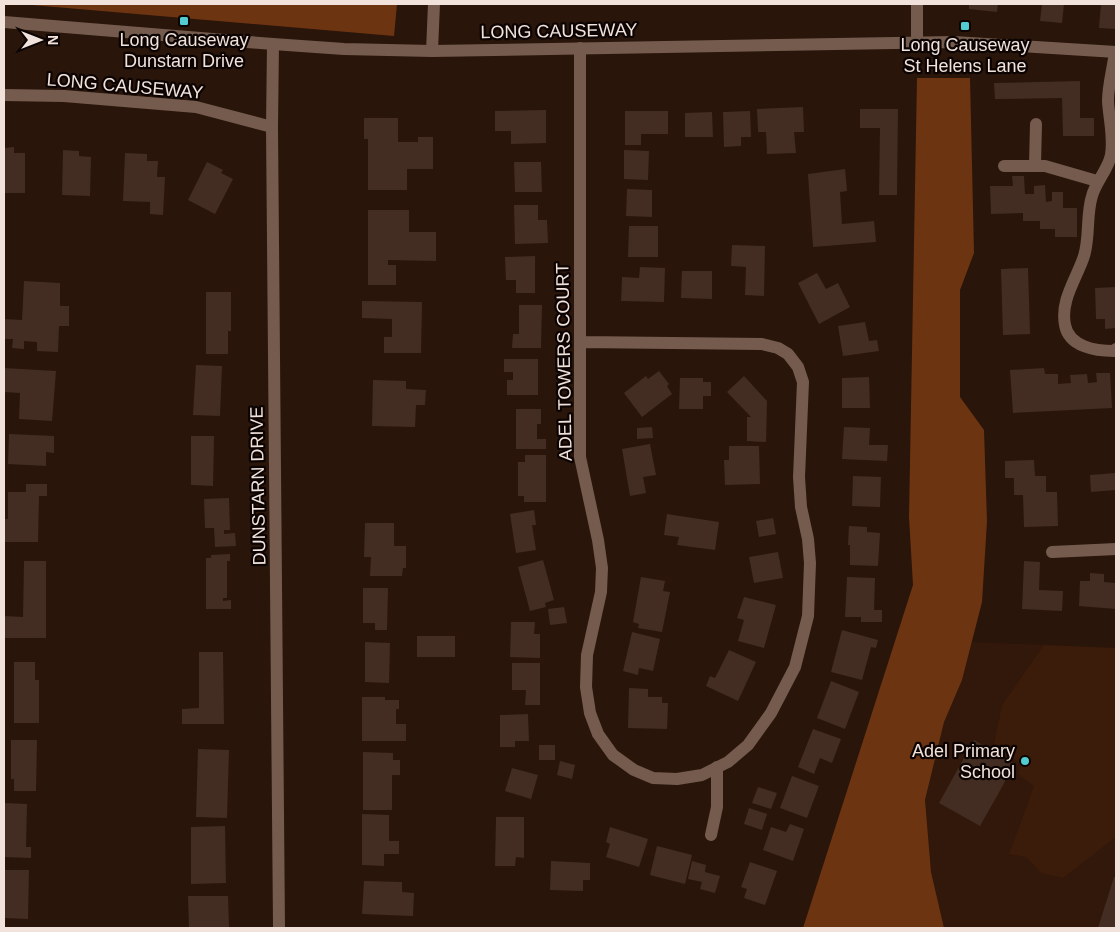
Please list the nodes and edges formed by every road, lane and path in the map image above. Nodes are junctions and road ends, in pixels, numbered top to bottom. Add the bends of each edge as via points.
1 (434, 4) edge
2 (917, 4) edge
3 (4, 22) edge
4 (273, 44) junction
5 (917, 44) junction
6 (580, 48) junction
7 (432, 52) junction
8 (1116, 52) edge
9 (4, 95) edge
10 (1036, 124) dead end
11 (272, 127) junction
12 (1114, 155) edge
13 (1035, 165) junction
14 (1004, 166) dead end
15 (1097, 181) junction
16 (581, 342) junction
17 (1116, 349) edge
18 (1116, 549) edge
19 (1052, 552) dead end
20 (717, 767) junction
21 (711, 836) dead end
22 (279, 928) edge

1 - 7 street
2 - 5 street
3 - 4 street, LONG CAUSEWAY
4 - 7 street, LONG CAUSEWAY
4 - 11 street, DUNSTARN DRIVE
5 - 6 street, LONG CAUSEWAY
5 - 8 street, LONG CAUSEWAY via 954,42
6 - 7 street, LONG CAUSEWAY
6 - 16 street, ADEL TOWERS COURT
8 - 12 street via 1108,100
9 - 11 street, LONG CAUSEWAY via 64,96 196,107
10 - 13 street
11 - 22 street, DUNSTARN DRIVE
12 - 15 street
13 - 14 street
13 - 15 street
15 - 17 street via 1088,213 1085,253 1068,292 1065,325 1071,338 1082,345 1099,351
16 - 20 street, ADEL TOWERS COURT via 580,457 602,568 601,592 587,656 586,687 590,713 598,734 613,755 634,770 653,778 677,779 702,775
16 - 20 street, ADEL TOWERS COURT via 762,344 788,354 798,367 802,382 799,477 810,563 808,616 795,667 771,713 748,744 728,762
18 - 19 street
20 - 21 street via 717,806

